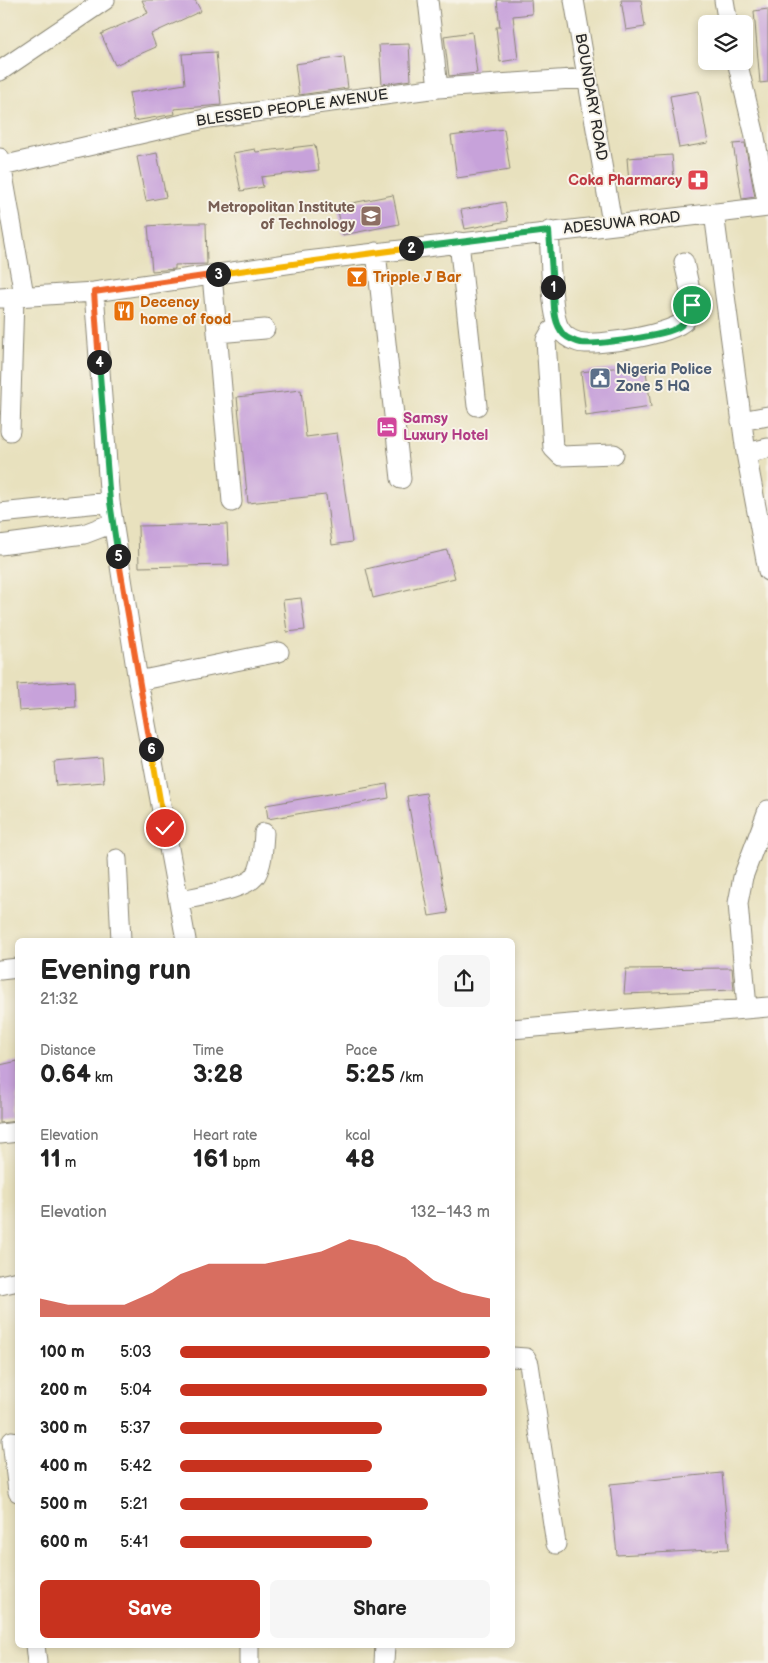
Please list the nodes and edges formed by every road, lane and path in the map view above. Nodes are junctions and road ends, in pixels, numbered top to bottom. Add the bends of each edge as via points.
1 (105, 0) edge
2 (428, 0) edge
3 (574, 0) edge
4 (724, 0) edge
5 (726, 15) edge
6 (739, 70) edge
7 (0, 71) edge
8 (587, 78) junction
9 (438, 88) junction
10 (1, 162) edge
11 (768, 206) edge
12 (714, 213) junction
13 (612, 224) junction
14 (549, 231) junction
15 (459, 242) junction
16 (376, 252) junction
17 (684, 262) dead end
18 (212, 275) junction
19 (94, 292) junction
20 (12, 297) edge
21 (558, 328) junction
22 (265, 329) dead end
23 (217, 333) junction
24 (477, 406) dead end
25 (768, 416) edge
26 (741, 421) junction
27 (10, 431) dead end
28 (768, 448) edge
29 (614, 454) dead end
30 (746, 454) junction
31 (401, 479) dead end
32 (110, 502) junction
33 (232, 502) dead end
34 (0, 513) edge
35 (113, 523) junction
36 (0, 545) edge
37 (768, 571) edge
38 (279, 652) dead end
39 (138, 682) junction
40 (768, 810) edge
41 (264, 833) dead end
42 (117, 858) dead end
43 (178, 900) junction
44 (121, 938) edge
45 (186, 938) edge
46 (15, 968) edge
47 (0, 970) edge
48 (768, 1007) edge
49 (747, 1008) junction
50 (515, 1029) edge
51 (15, 1132) edge
52 (0, 1134) edge
53 (15, 1282) edge
54 (0, 1286) edge
55 (515, 1358) edge
56 (10, 1442) edge
57 (15, 1473) edge
58 (556, 1544) dead end
59 (34, 1648) edge
60 (249, 1648) edge
61 (385, 1648) edge
62 (36, 1663) edge
63 (249, 1663) edge
64 (384, 1663) edge

1 - 7 street
2 - 9 street
3 - 8 street, BOUNDARY ROAD
4 - 5 street
6 - 11 street
8 - 9 street, BLESSED PEOPLE AVENUE
8 - 13 street, BOUNDARY ROAD
9 - 10 street, BLESSED PEOPLE AVENUE via 209,118
10 - 20 street
11 - 12 street, ADESUWA ROAD
12 - 13 street, ADESUWA ROAD
12 - 26 street
13 - 14 street, ADESUWA ROAD
14 - 15 street, ADESUWA ROAD
14 - 21 street
15 - 16 street, ADESUWA ROAD
15 - 24 street
16 - 18 street, ADESUWA ROAD
16 - 31 street
17 - 21 street via 692,305 687,319 678,328 659,334 595,343 579,342 565,336
18 - 19 street, ADESUWA ROAD
18 - 23 street
19 - 20 street, ADESUWA ROAD
19 - 32 street
20 - 27 street
21 - 29 street via 551,331 546,340 553,448 561,456
22 - 23 street
23 - 33 street
25 - 26 street
26 - 30 street
28 - 30 street
30 - 37 street
32 - 34 street
32 - 35 street
35 - 36 street via 84,534
35 - 39 street
38 - 39 street
39 - 43 street
40 - 49 street via 743,877 738,903
41 - 43 street via 255,877 239,886
42 - 44 street
43 - 45 street
46 - 47 street
48 - 49 street
49 - 50 street
51 - 52 street
53 - 54 street
55 - 58 street via 526,1358 529,1364
56 - 57 street
59 - 62 street
60 - 63 street
61 - 64 street

